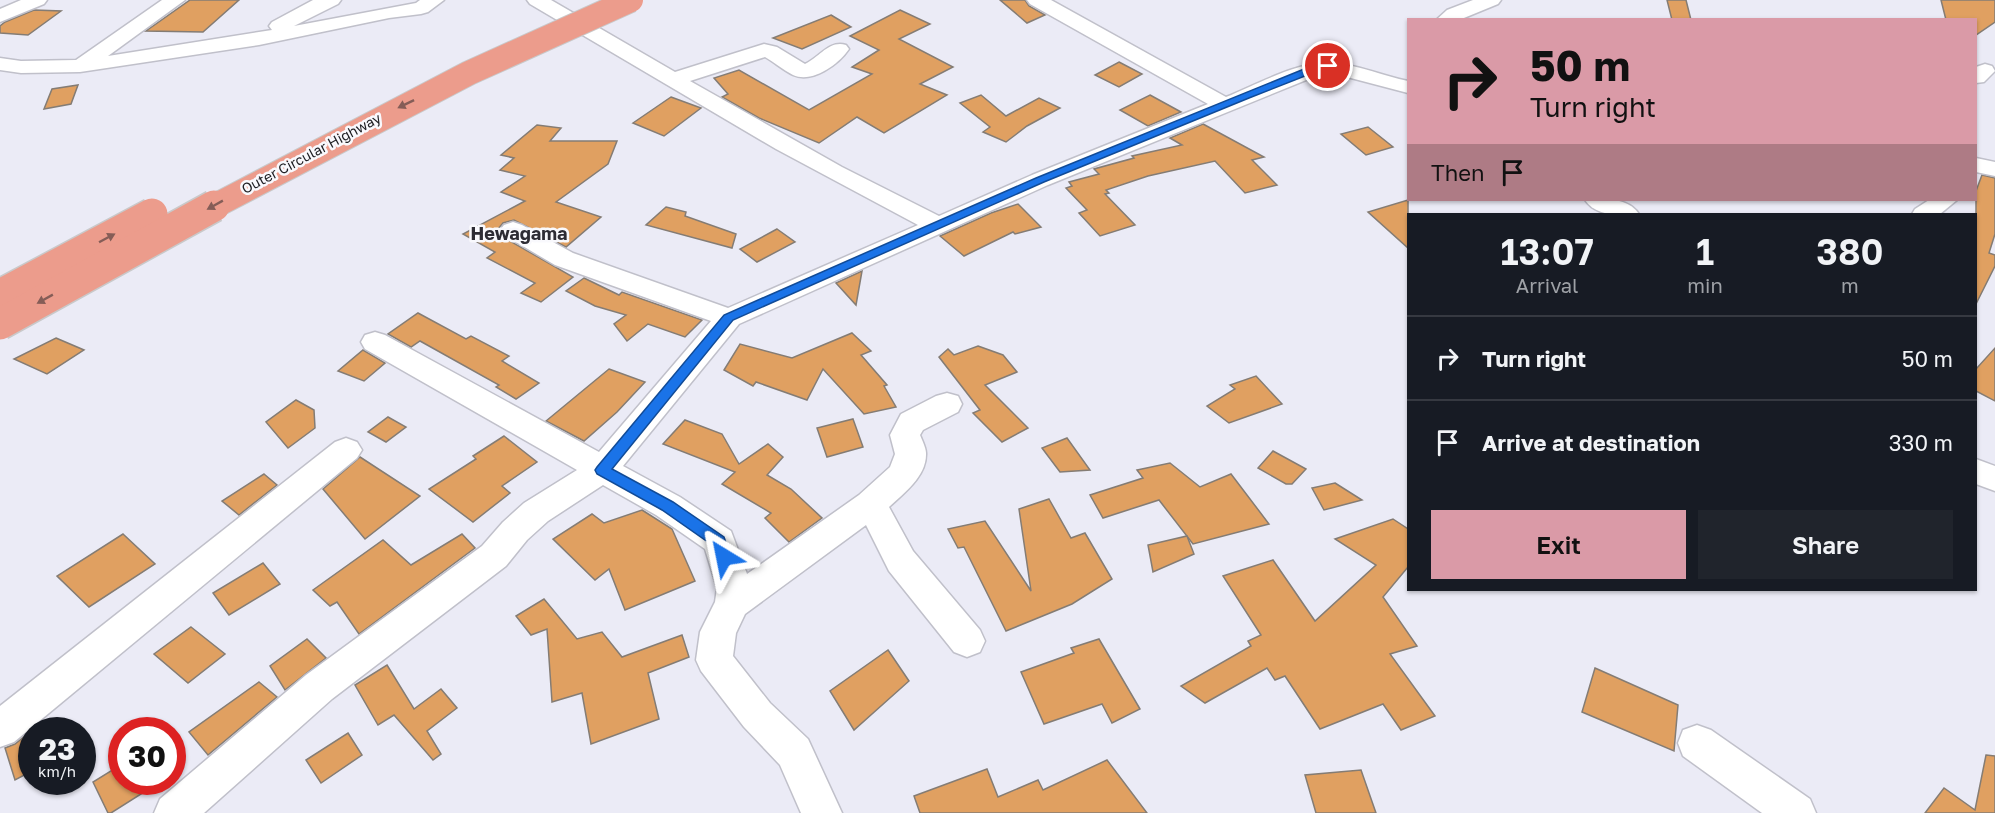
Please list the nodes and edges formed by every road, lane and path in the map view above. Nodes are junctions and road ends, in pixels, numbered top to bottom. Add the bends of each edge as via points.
1 (37, 0) edge
2 (176, 0) edge
3 (332, 0) edge
4 (434, 0) edge
5 (537, 0) edge
6 (593, 0) edge
7 (631, 0) edge
8 (1037, 0) edge
9 (1491, 0) edge
10 (389, 6) edge
11 (5, 10) edge
12 (1449, 18) edge
13 (126, 34) junction
14 (199, 37) dead end
15 (259, 39) junction
16 (839, 49) dead end
17 (0, 64) edge
18 (80, 66) junction
19 (672, 80) junction
20 (1407, 87) edge
21 (1223, 105) junction
22 (1977, 165) edge
23 (1995, 169) edge
24 (1599, 201) edge
25 (1944, 201) edge
26 (1625, 213) edge
27 (1926, 213) edge
28 (936, 224) junction
29 (513, 230) dead end
30 (0, 295) edge
31 (729, 318) junction
32 (0, 324) edge
33 (375, 342) dead end
34 (947, 404) dead end
35 (346, 450) dead end
36 (602, 470) junction
37 (1977, 471) edge
38 (1995, 479) edge
39 (871, 504) junction
40 (733, 603) junction
41 (967, 641) dead end
42 (0, 729) edge
43 (1697, 742) dead end
44 (174, 813) edge
45 (822, 813) edge
46 (1796, 813) edge

1 - 11 street
2 - 13 street
3 - 15 street
4 - 10 street via 421,8
5 - 19 street
30 -> 6 highway, Outer Circular Highway, bridge via 332,119
7 -> 32 highway, Outer Circular Highway, bridge via 352,130
8 - 21 street
9 - 12 street
10 - 15 street
13 - 14 street
13 - 18 street
15 - 18 street
16 - 19 street via 806,71 764,50
17 - 18 street
19 - 28 street via 887,201
20 - 21 street via 1328,66
21 - 28 street
22 - 23 street
24 - 26 street
25 - 27 street
28 - 31 street
29 - 31 street via 564,259
31 - 36 street
33 - 36 street
34 - 39 street via 912,422 906,435 911,454 904,474
35 - 42 street
36 - 40 street via 668,506 719,541 734,588
36 - 44 street via 536,512 494,556 319,687
37 - 38 street
39 - 40 street
39 - 41 street via 901,561
40 - 45 street via 718,632 714,660 757,715 794,752
43 - 46 street

